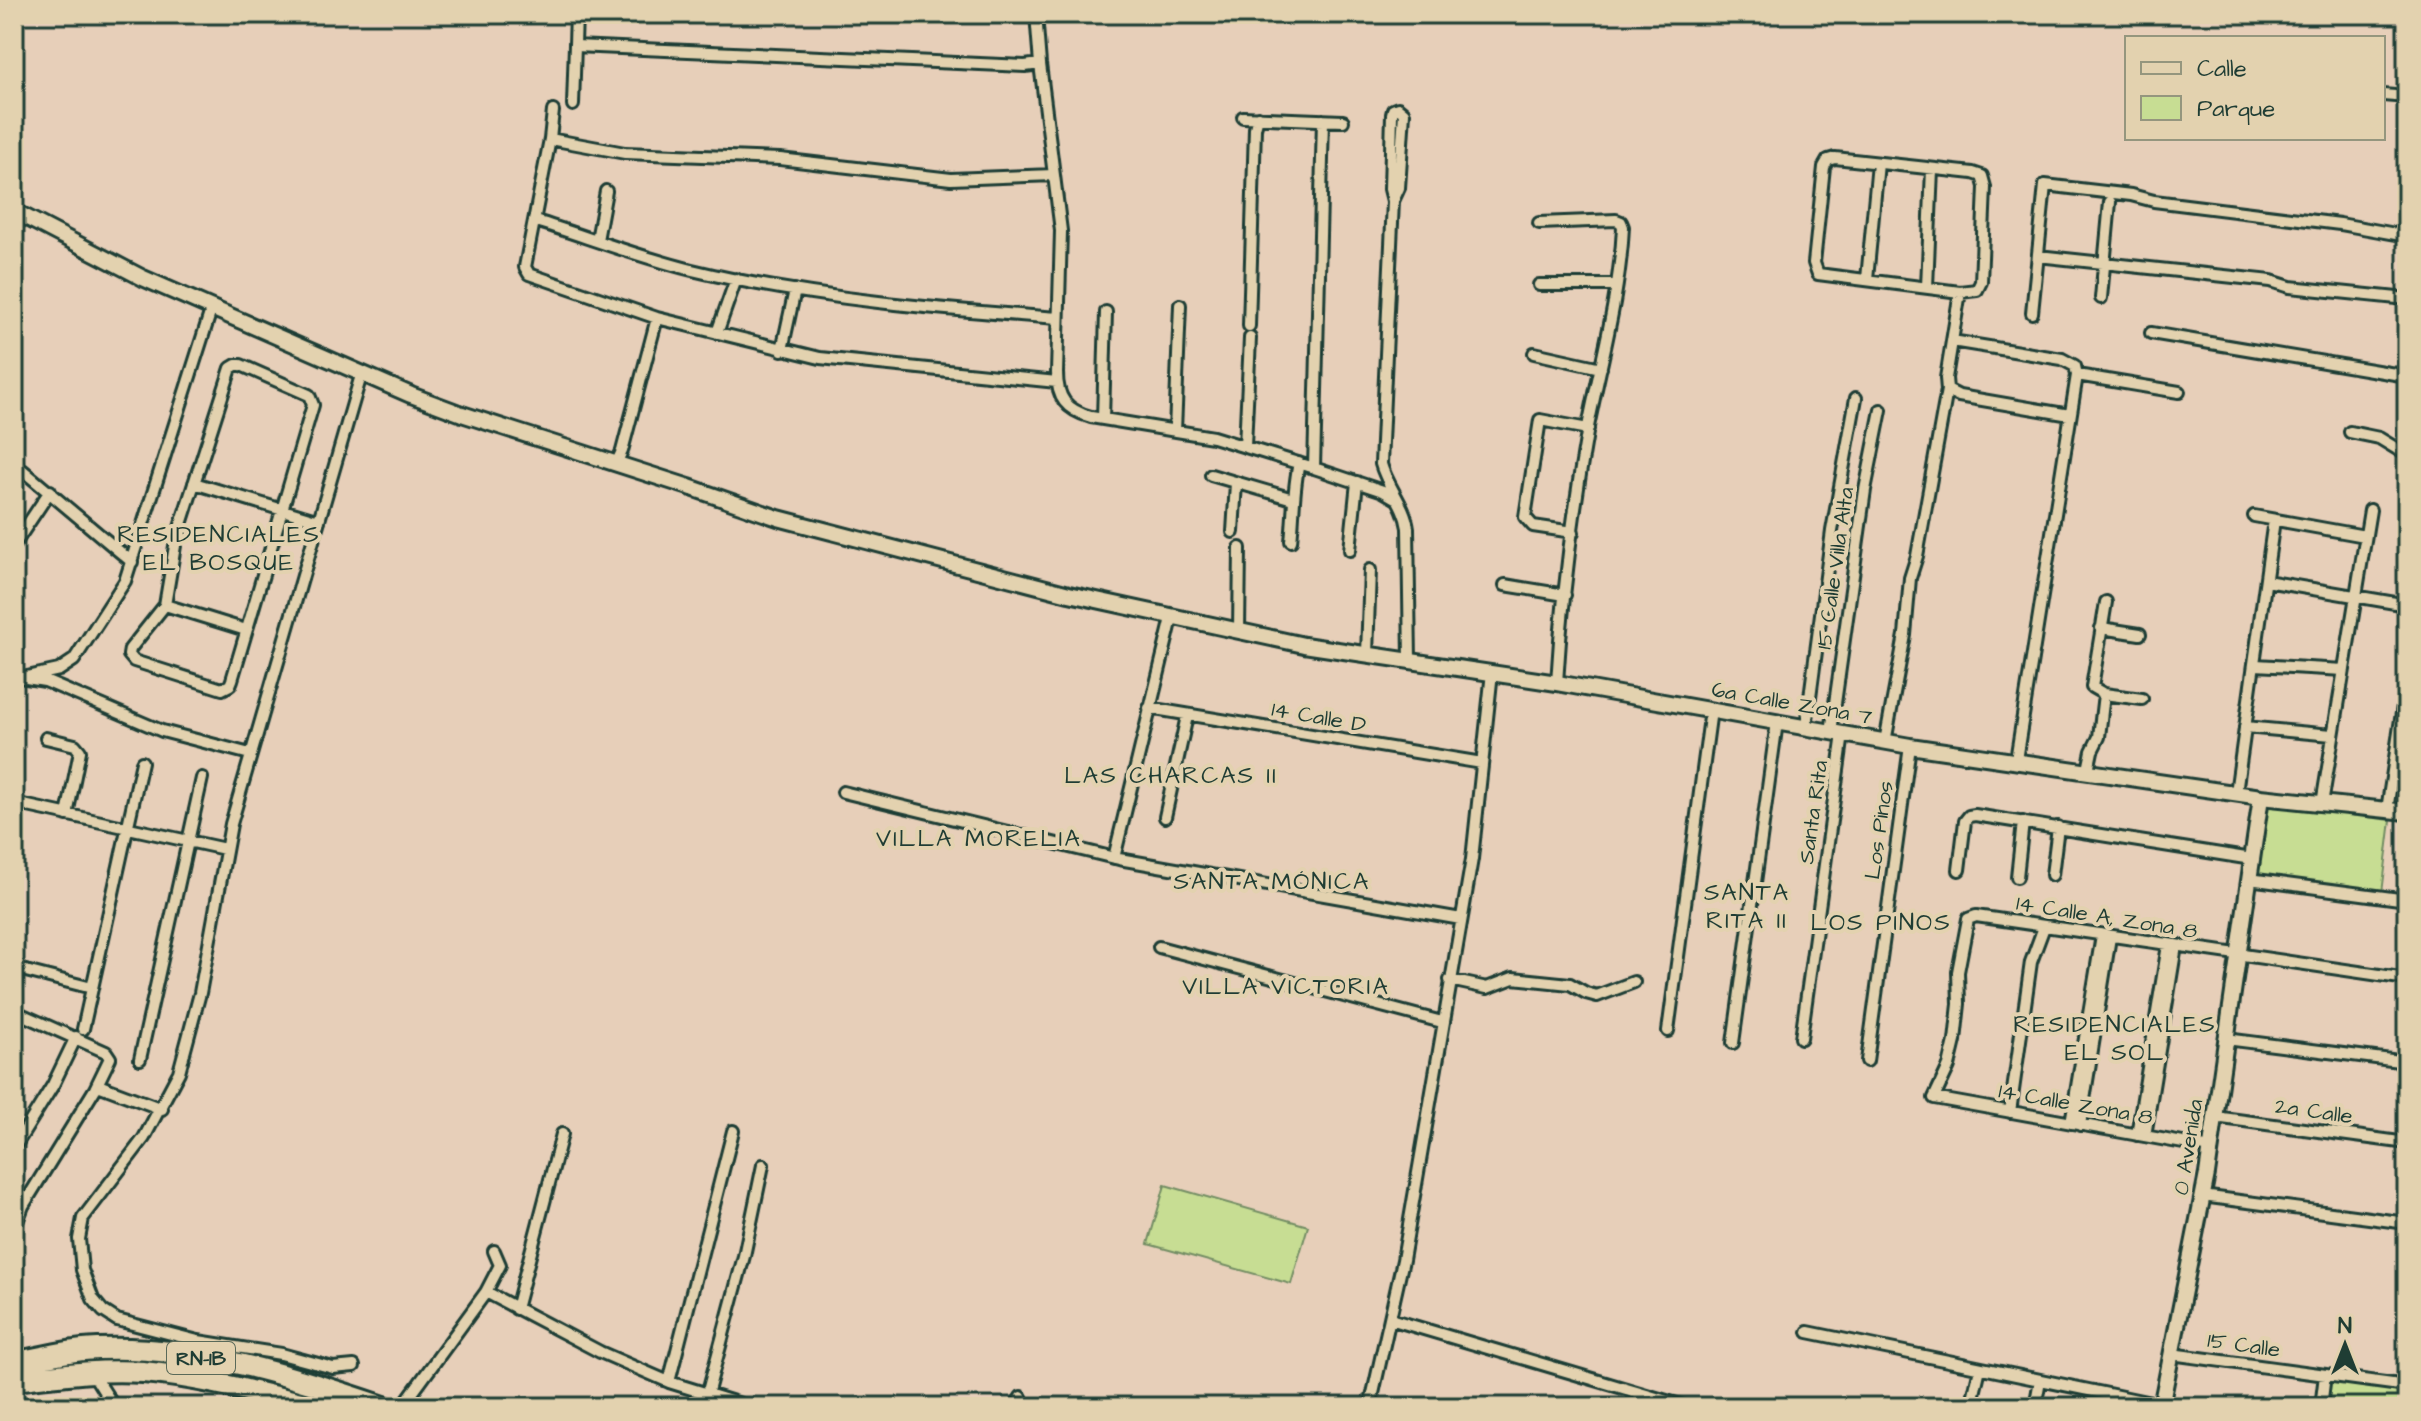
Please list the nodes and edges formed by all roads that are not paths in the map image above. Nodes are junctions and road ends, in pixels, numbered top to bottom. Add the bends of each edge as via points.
1 (576, 14) edge
2 (1036, 14) edge
3 (575, 46) junction
4 (1040, 64) junction
5 (2385, 95) edge
6 (2407, 97) edge
7 (573, 105) dead end
8 (553, 111) dead end
9 (1243, 117) dead end
10 (1258, 117) junction
11 (1323, 120) junction
12 (1343, 121) dead end
13 (550, 139) junction
14 (1878, 163) junction
15 (1932, 169) junction
16 (1054, 175) junction
17 (606, 191) dead end
18 (1393, 201) junction
19 (2110, 202) dead end
20 (14, 211) edge
21 (536, 221) junction
22 (1539, 223) dead end
23 (2407, 236) edge
24 (597, 240) junction
25 (2038, 256) junction
26 (2104, 263) junction
27 (736, 279) junction
28 (1867, 279) junction
29 (1539, 285) dead end
30 (1615, 285) junction
31 (1927, 287) junction
32 (795, 290) junction
33 (1960, 292) junction
34 (2101, 298) dead end
35 (2407, 299) edge
36 (1180, 305) dead end
37 (212, 307) junction
38 (1106, 312) dead end
39 (2032, 313) dead end
40 (657, 318) junction
41 (1058, 318) junction
42 (1249, 326) dead end
43 (717, 333) junction
44 (2151, 333) dead end
45 (1250, 338) dead end
46 (1952, 341) junction
47 (782, 350) junction
48 (1534, 353) dead end
49 (1601, 368) junction
50 (362, 372) junction
51 (2077, 375) junction
52 (2407, 376) edge
53 (1057, 382) junction
54 (1947, 390) junction
55 (2179, 392) dead end
56 (1856, 398) dead end
57 (1881, 410) dead end
58 (2070, 415) junction
59 (1103, 419) junction
60 (1588, 429) junction
61 (1175, 431) junction
62 (2350, 432) dead end
63 (1245, 446) junction
64 (2407, 455) edge
65 (14, 463) edge
66 (1299, 463) junction
67 (616, 464) junction
68 (1314, 468) junction
69 (1211, 475) dead end
70 (1357, 482) junction
71 (194, 483) junction
72 (1236, 483) junction
73 (50, 491) junction
74 (1395, 498) junction
75 (1293, 499) junction
76 (282, 510) junction
77 (2370, 510) dead end
78 (2254, 516) dead end
79 (2274, 520) junction
80 (319, 521) junction
81 (1233, 532) dead end
82 (1573, 532) junction
83 (2365, 536) junction
84 (1291, 541) dead end
85 (14, 545) edge
86 (1240, 548) dead end
87 (1350, 550) dead end
88 (132, 562) junction
89 (1370, 570) dead end
90 (2266, 581) junction
91 (1505, 585) dead end
92 (1565, 595) junction
93 (2355, 595) junction
94 (2106, 602) dead end
95 (165, 605) junction
96 (2407, 605) edge
97 (1172, 618) junction
98 (2101, 628) junction
99 (246, 630) junction
100 (1239, 631) junction
101 (2140, 634) dead end
102 (1367, 654) junction
103 (1410, 660) junction
104 (2255, 665) junction
105 (2344, 670) junction
106 (1492, 672) junction
107 (14, 676) edge
108 (27, 677) junction
109 (2407, 680) edge
110 (1557, 683) junction
111 (2104, 694) junction
112 (2142, 699) dead end
113 (1149, 708) junction
114 (1711, 710) junction
115 (1187, 716) junction
116 (1777, 722) junction
117 (1806, 727) junction
118 (2245, 727) junction
119 (1837, 733) junction
120 (2332, 735) junction
121 (46, 738) dead end
122 (1885, 742) junction
123 (1910, 746) junction
124 (250, 754) junction
125 (2016, 760) junction
126 (142, 762) dead end
127 (1482, 763) junction
128 (2088, 770) junction
129 (202, 778) dead end
130 (843, 792) dead end
131 (2236, 793) junction
132 (2261, 797) junction
133 (14, 803) edge
134 (2322, 804) junction
135 (2387, 810) junction
136 (2407, 812) edge
137 (67, 815) junction
138 (1165, 817) dead end
139 (2023, 822) junction
140 (2058, 827) junction
141 (128, 828) junction
142 (188, 841) junction
143 (225, 849) junction
144 (1114, 858) junction
145 (2252, 859) junction
146 (1959, 870) dead end
147 (2052, 875) dead end
148 (2017, 877) dead end
149 (2249, 879) junction
150 (2407, 900) edge
151 (1461, 919) junction
152 (2044, 927) junction
153 (2106, 936) junction
154 (2172, 946) junction
155 (1159, 947) dead end
156 (2238, 956) junction
157 (14, 968) edge
158 (2407, 979) edge
159 (1450, 980) junction
160 (1634, 982) dead end
161 (92, 988) junction
162 (14, 1011) edge
163 (1442, 1022) junction
164 (1668, 1031) dead end
165 (80, 1033) junction
166 (1801, 1038) dead end
167 (2226, 1039) junction
168 (1733, 1043) dead end
169 (140, 1059) dead end
170 (1867, 1061) dead end
171 (2407, 1062) edge
172 (98, 1085) junction
173 (1934, 1098) joint
174 (162, 1109) junction
175 (2010, 1112) junction
176 (2215, 1117) junction
177 (2076, 1124) junction
178 (733, 1131) dead end
179 (562, 1134) dead end
180 (2141, 1136) junction
181 (2407, 1143) edge
182 (14, 1148) edge
183 (2211, 1148) junction
184 (763, 1165) dead end
185 (2202, 1196) junction
186 (15, 1222) edge
187 (2407, 1223) edge
188 (494, 1251) dead end
189 (486, 1292) junction
190 (516, 1309) junction
191 (1390, 1319) junction
192 (1808, 1332) dead end
193 (2171, 1354) junction
194 (14, 1363) edge
195 (354, 1366) dead end
196 (333, 1368) junction
197 (1980, 1368) junction
198 (92, 1372) junction
199 (2325, 1375) junction
200 (14, 1380) edge
201 (2040, 1380) junction
202 (669, 1382) junction
203 (2407, 1386) edge
204 (334, 1390) junction
205 (707, 1395) junction
206 (2161, 1406) edge
207 (114, 1407) edge
208 (318, 1407) edge
209 (384, 1407) edge
210 (402, 1407) edge
211 (750, 1407) edge
212 (1370, 1407) edge
213 (1687, 1407) edge
214 (1971, 1407) edge
215 (2035, 1407) edge
216 (2321, 1407) edge

1 - 3 street
2 - 4 street
3 - 4 street
3 - 7 street
4 - 16 street
5 - 6 street
8 - 13 street
9 - 10 street
10 - 11 street
10 - 42 street
11 - 12 street
11 - 68 street
13 - 16 street via 625,153 780,159 938,178
13 - 21 street
14 - 15 street
14 - 28 street
14 - 28 street via 1833,158 1825,162 1814,263 1821,275
15 - 31 street
15 - 33 street via 1978,174 1984,181 1980,285 1975,292
16 - 41 street via 1061,231
17 - 24 street
18 - 18 street via 1399,188 1404,113 1398,108 1392,114
18 - 74 street via 1381,464
19 - 26 street
20 - 37 street, 6a Calle Zona 7 via 96,256
21 - 24 street
21 - 40 street via 525,267 529,274
22 - 30 street via 1621,222
23 - 25 street via 2045,185
24 - 27 street
25 - 26 street
25 - 39 street
26 - 34 street
26 - 35 street
27 - 32 street
27 - 43 street
28 - 31 street
29 - 30 street
30 - 49 street
31 - 33 street
32 - 41 street
32 - 47 street
33 - 46 street
36 - 61 street
37 - 50 street, 6a Calle Zona 7
37 - 88 street
38 - 59 street
40 - 43 street
40 - 67 street
41 - 53 street
43 - 47 street
44 - 52 street
45 - 63 street
46 - 51 street via 2062,359 2075,366
46 - 54 street
47 - 53 street
48 - 49 street
49 - 60 street
50 - 67 street, 6a Calle Zona 7 via 462,414
50 - 80 street
51 - 55 street
51 - 58 street
53 - 59 street via 1069,408
54 - 58 street
54 - 122 street
56 - 117 street
57 - 119 street, 15 Calle Villa Alta via 1865,490
58 - 125 street
59 - 61 street
60 - 82 street
60 - 82 street via 1540,420 1525,517 1533,526
61 - 63 street
62 - 64 street via 2379,438
63 - 66 street
65 - 73 street
66 - 68 street
66 - 75 street
67 - 97 street, 6a Calle Zona 7 via 791,522
68 - 70 street
69 - 72 street
70 - 74 street
70 - 87 street
71 - 76 street
71 - 76 street via 231,368 241,365 313,399
71 - 95 street via 176,540
72 - 75 street
72 - 81 street
73 - 85 street
73 - 88 street
74 - 103 street via 1408,528
75 - 84 street
76 - 80 street
76 - 99 street
77 - 83 street
78 - 79 street
79 - 83 street
79 - 90 street
80 - 124 street
82 - 92 street
83 - 93 street
86 - 100 street
88 - 108 street via 74,660 59,670
89 - 102 street
90 - 93 street
90 - 104 street
91 - 92 street
92 - 110 street
93 - 96 street
93 - 105 street
94 - 98 street
95 - 99 street
95 - 99 street via 130,649 134,661 226,688
97 - 100 street, 6a Calle Zona 7
97 - 113 street
98 - 101 street
98 - 111 street via 2091,684
100 - 102 street, 6a Calle Zona 7
102 - 103 street, 6a Calle Zona 7
103 - 106 street, 6a Calle Zona 7
104 - 105 street
104 - 118 street
105 - 120 street
106 - 110 street, 6a Calle Zona 7
106 - 127 street
107 - 108 street
108 - 124 street via 162,731
109 - 135 street
110 - 114 street, 6a Calle Zona 7
111 - 112 street
111 - 128 street
113 - 115 street, 14 Calle D
113 - 144 street
114 - 116 street, 6a Calle Zona 7
114 - 164 street
115 - 127 street, 14 Calle D
115 - 138 street
116 - 117 street, 6a Calle Zona 7
116 - 168 street
117 - 119 street, 6a Calle Zona 7
118 - 120 street
118 - 131 street
119 - 122 street, 6a Calle Zona 7
119 - 166 street, Santa Rita
120 - 134 street
121 - 137 street via 80,751
122 - 123 street, 6a Calle Zona 7
123 - 125 street, 6a Calle Zona 7
123 - 170 street, Los Pinos
124 - 143 street
125 - 128 street, 6a Calle Zona 7
126 - 141 street
127 - 151 street
128 - 131 street, 6a Calle Zona 7
129 - 142 street
130 - 144 street
131 - 132 street, 6a Calle Zona 7
132 - 134 street, 6a Calle Zona 7
132 - 145 street, 0 Avenida
133 - 137 street
134 - 135 street, 6a Calle Zona 7
135 - 136 street, 6a Calle Zona 7
137 - 141 street
139 - 140 street
139 - 146 street via 1969,816
139 - 148 street
140 - 145 street
140 - 147 street
141 - 142 street
141 - 161 street
142 - 143 street
142 - 169 street
143 - 174 street via 193,1026
144 - 151 street
145 - 149 street, 0 Avenida
149 - 150 street
149 - 156 street, 0 Avenida
151 - 159 street
152 - 153 street, 14 Calle A, Zona 8
152 - 173 street, 14 Calle A, Zona 8 via 1970,917 1958,972 1955,1041
152 - 175 street via 2031,962
153 - 154 street, 14 Calle A, Zona 8
153 - 177 street
154 - 156 street, 14 Calle A, Zona 8
154 - 180 street
155 - 163 street
156 - 158 street, 14 Calle A, Zona 8
156 - 167 street, 0 Avenida
157 - 161 street
159 - 160 street via 1487,988 1513,978 1570,984 1597,996
159 - 163 street
161 - 165 street
162 - 165 street
163 - 191 street
165 - 172 street via 109,1055
165 - 182 street
167 - 171 street
167 - 176 street, 0 Avenida
172 - 174 street
172 - 186 street
173 - 175 street, 14 Calle Zona 8
174 - 196 street via 83,1218 80,1255 93,1299 110,1316 132,1326
175 - 177 street, 14 Calle Zona 8
176 - 181 street, 2a Calle
176 - 183 street, 0 Avenida
177 - 180 street, 14 Calle Zona 8
178 - 202 street
179 - 190 street
180 - 183 street, 14 Calle Zona 8
183 - 185 street, 0 Avenida
184 - 205 street
185 - 187 street
185 - 193 street, 0 Avenida
188 - 189 street via 500,1265
189 - 190 street
189 - 210 street
190 - 202 street
191 - 212 street
191 - 213 street
192 - 197 street
193 - 199 street, 15 Calle
193 - 206 street, 0 Avenida
194 - 204 highway, RN-1B via 82,1350 151,1350 282,1374
195 - 196 street
196 - 204 street
197 - 201 street
197 - 214 street
198 - 200 highway, RN-1B
198 - 207 street
198 - 208 highway, RN-1B via 170,1376
199 - 203 street, 15 Calle
199 - 216 street
201 - 206 street
201 - 215 street
202 - 205 street
204 - 209 highway, RN-1B
205 - 211 street

